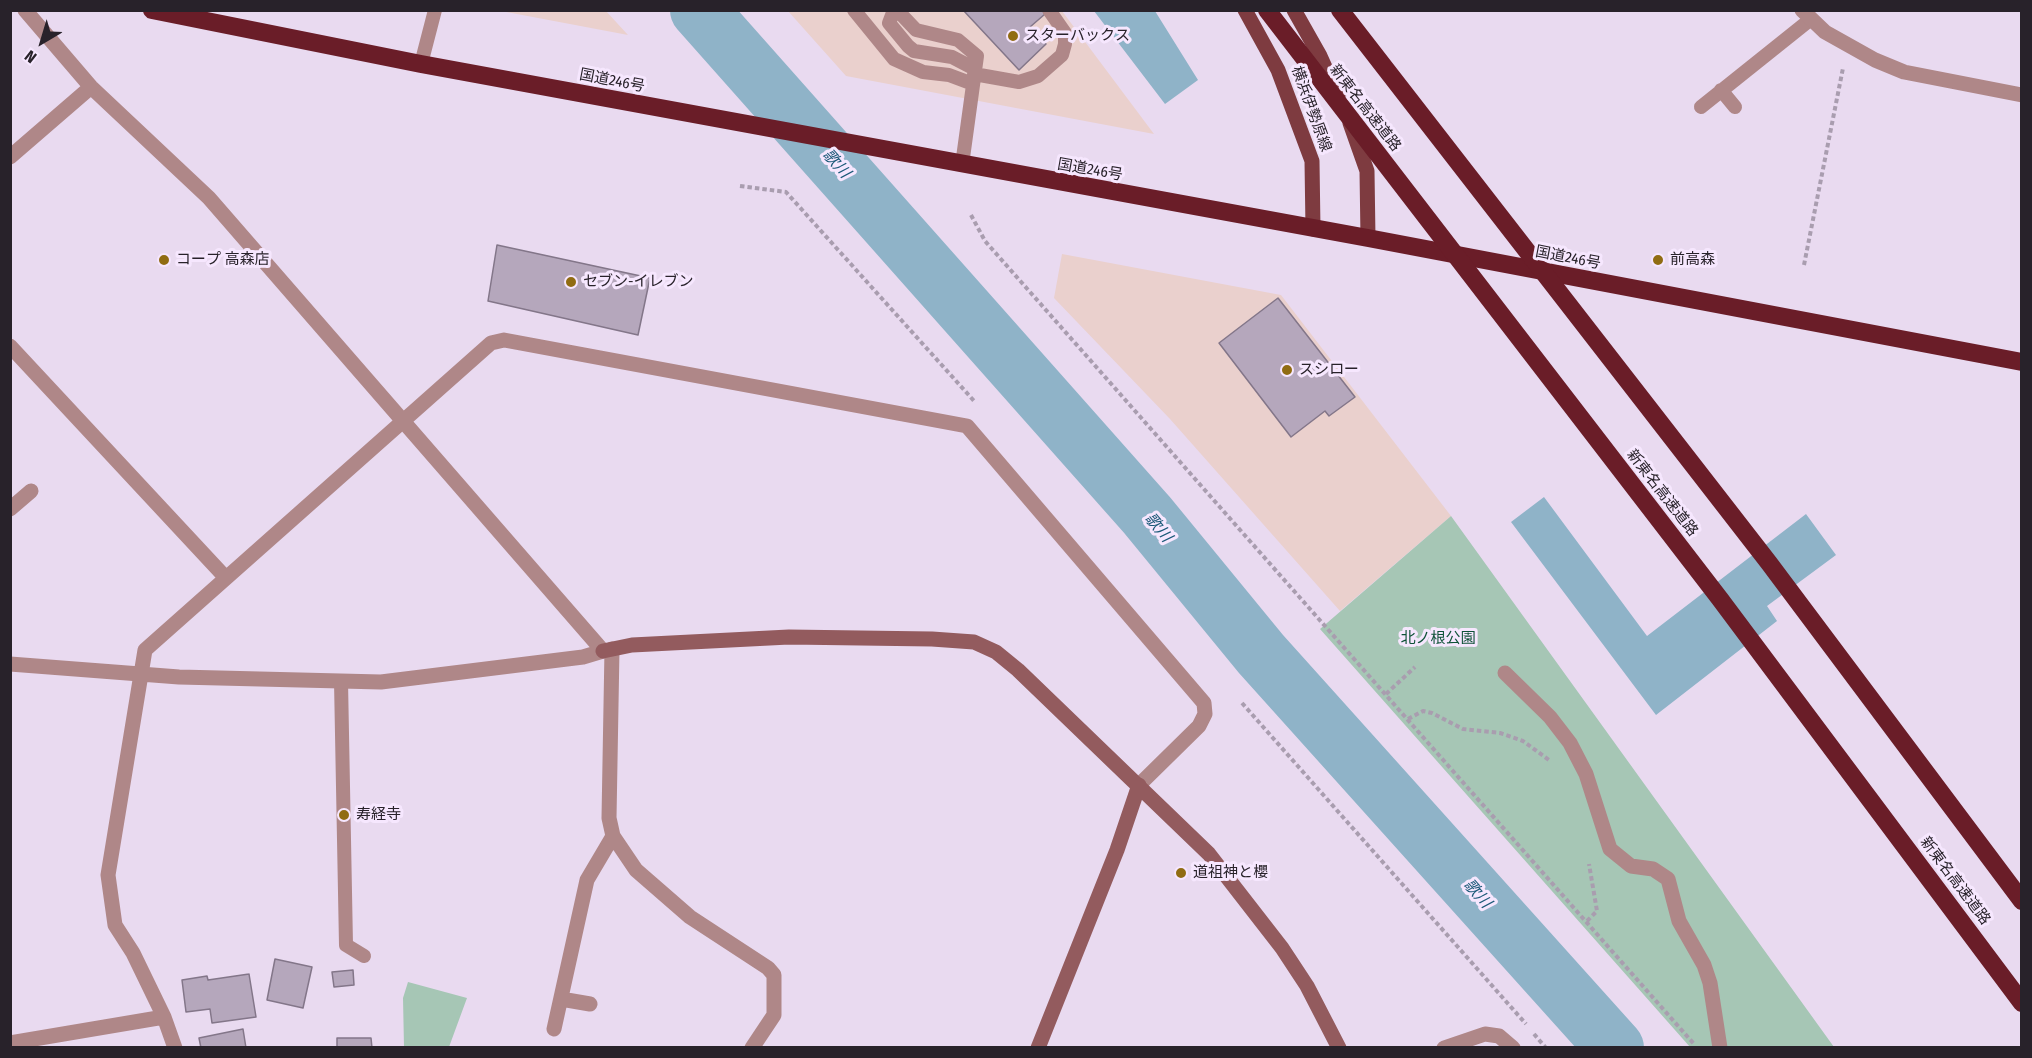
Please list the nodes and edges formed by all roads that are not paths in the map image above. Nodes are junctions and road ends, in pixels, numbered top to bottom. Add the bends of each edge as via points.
1 (25, 10) edge
2 (152, 10) edge
3 (435, 10) edge
4 (854, 10) edge
5 (896, 10) edge
6 (1049, 10) edge
7 (1245, 10) edge
8 (1267, 10) edge
9 (1294, 10) edge
10 (1340, 10) edge
11 (1806, 15) edge
12 (421, 64) junction
13 (974, 76) junction
14 (91, 87) junction
15 (1721, 90) junction
16 (2022, 95) edge
17 (1701, 107) dead end
18 (1735, 108) dead end
19 (10, 157) edge
20 (962, 165) junction
21 (1313, 229) junction
22 (1368, 238) junction
23 (10, 346) edge
24 (2022, 362) edge
25 (404, 419) junction
26 (31, 491) dead end
27 (10, 509) edge
28 (226, 578) junction
29 (608, 650) junction
30 (10, 664) edge
31 (141, 674) junction
32 (1505, 674) dead end
33 (341, 681) junction
34 (1139, 785) junction
35 (613, 836) junction
36 (2022, 901) edge
37 (364, 956) dead end
38 (561, 999) junction
39 (2022, 1003) edge
40 (590, 1004) dead end
41 (164, 1017) junction
42 (555, 1029) dead end
43 (10, 1043) edge
44 (175, 1047) edge
45 (752, 1047) edge
46 (1038, 1047) edge
47 (1339, 1047) edge
48 (1444, 1047) edge
49 (1513, 1047) edge
50 (1720, 1047) edge

1 - 14 street
2 - 12 highway, 国道246号
3 - 12 lane
4 - 13 lane via 900,63 923,72
5 - 13 lane via 916,30 966,44 977,56
5 - 13 lane via 889,23 908,46 914,51 952,57
6 - 13 lane via 1065,33 1062,55 1038,76 1019,82
7 - 21 main road, 横浜伊勢原線 via 1278,70 1312,160
8 - 39 highway, 新東名高速道路, bridge via 1720,599
9 - 22 main road, 横浜伊勢原線 via 1320,56 1367,171
10 - 36 highway, bridge via 1761,554
11 - 15 lane
11 - 16 street via 1847,46 1904,72
12 - 20 highway, 国道246号
13 - 20 lane
14 - 19 street
14 - 25 street via 209,198
15 - 17 lane
15 - 18 lane
20 - 21 highway, 国道246号
21 - 22 highway, 国道246号
22 - 24 highway, 国道246号
23 - 28 street
25 - 28 street
25 - 29 street
25 - 34 street via 491,343 504,340 967,426 1204,703 1205,714 1199,726
26 - 27 street
28 - 31 street via 145,650
29 - 33 street via 583,657 451,674 381,682
29 - 34 street via 632,645 789,637 974,642 996,652 1018,670
29 - 35 street via 609,818
30 - 31 street
31 - 33 street
31 - 41 street via 108,875 115,925
32 - 50 street via 1550,717 1570,743 1586,774 1610,849 1631,866 1653,869 1668,879 1679,921 1710,982
33 - 37 lane via 346,945
34 - 46 street
34 - 47 street via 1209,854 1262,919 1307,986
35 - 38 street via 588,880
35 - 45 street via 636,870 690,917 774,975 774,1015
38 - 40 street
38 - 42 street
41 - 43 street
41 - 44 street
48 - 49 street via 1485,1034 1499,1036

